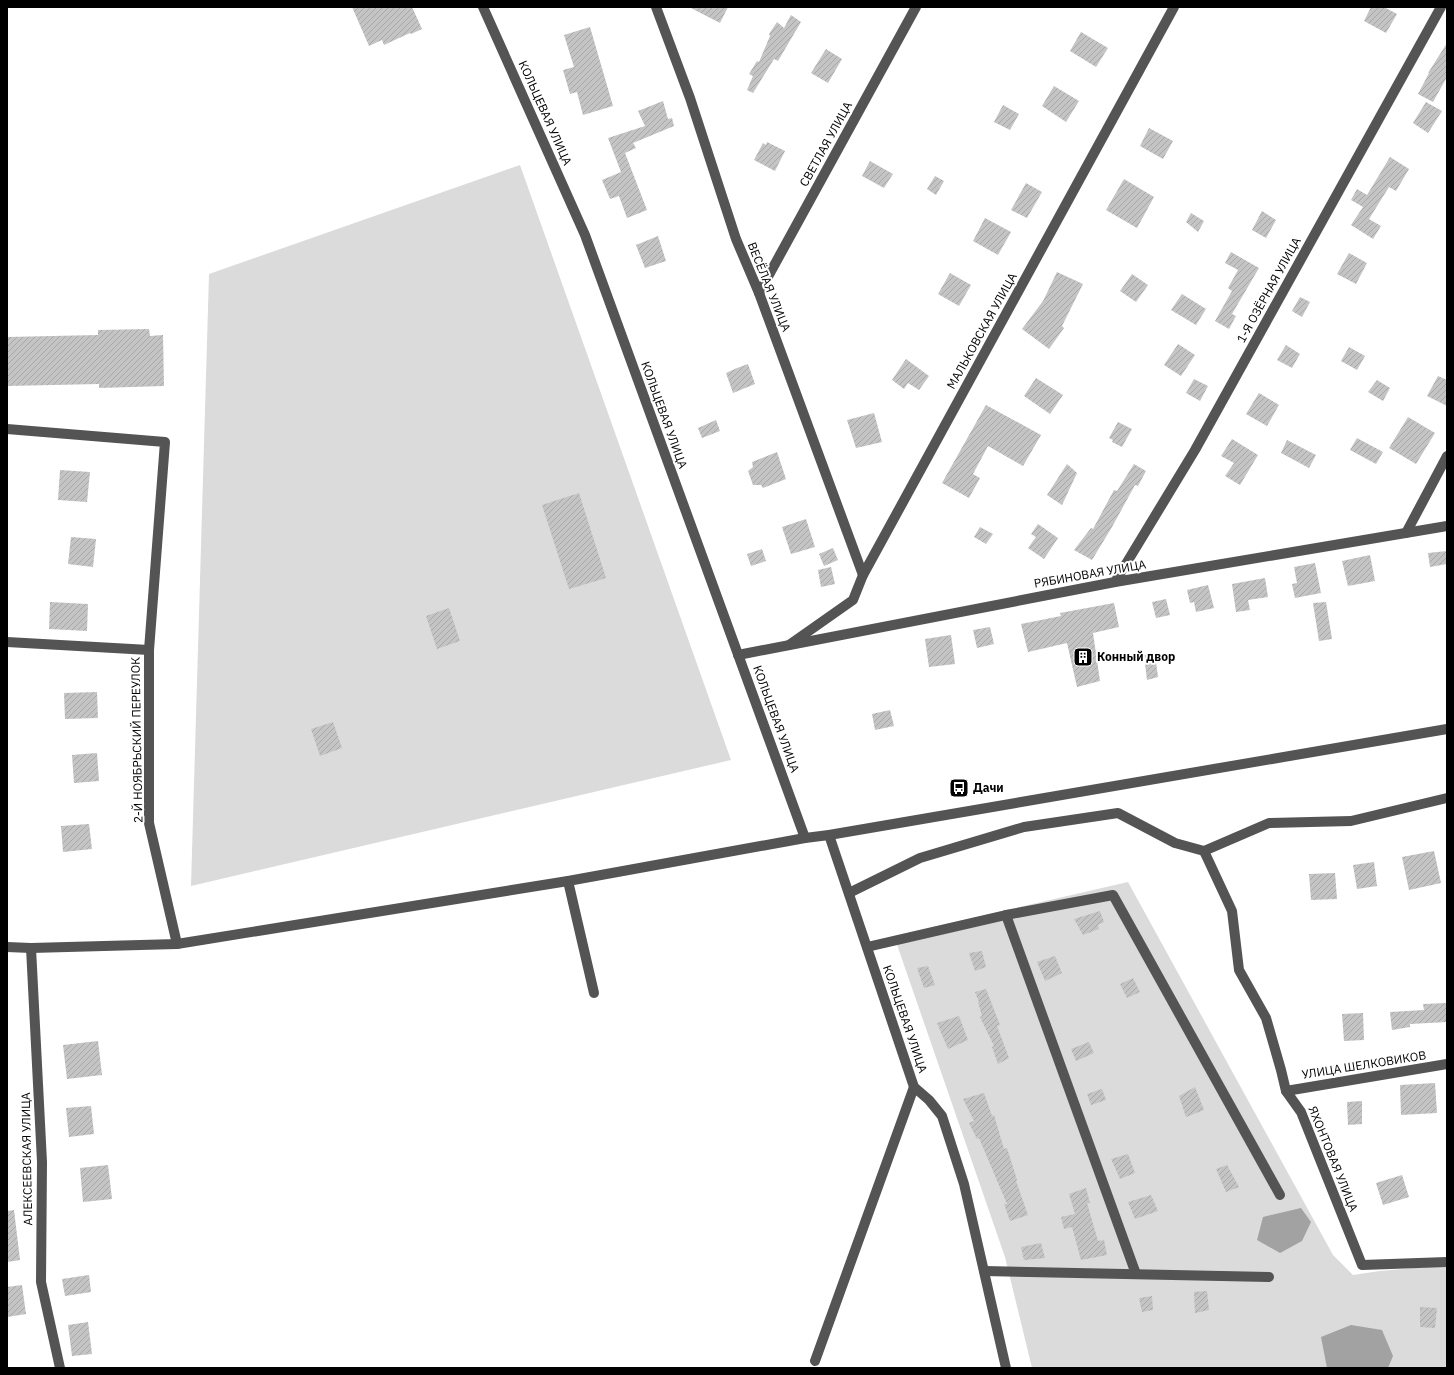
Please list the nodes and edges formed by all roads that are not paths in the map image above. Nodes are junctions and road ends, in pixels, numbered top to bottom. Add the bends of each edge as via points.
1 (483, 7) edge
2 (656, 7) edge
3 (916, 7) edge
4 (1174, 7) edge
5 (1441, 7) edge
6 (759, 293) junction
7 (7, 428) edge
8 (1447, 456) edge
9 (1447, 526) edge
10 (1406, 533) junction
11 (863, 575) junction
12 (1115, 582) junction
13 (7, 642) edge
14 (789, 644) junction
15 (149, 650) junction
16 (738, 655) junction
17 (1447, 730) edge
18 (1447, 798) edge
19 (830, 835) junction
20 (805, 838) junction
21 (1204, 851) junction
22 (568, 881) junction
23 (849, 893) junction
24 (1006, 915) junction
25 (177, 944) junction
26 (7, 947) edge
27 (867, 947) junction
28 (31, 948) junction
29 (594, 993) dead end
30 (1447, 1064) edge
31 (914, 1087) junction
32 (1286, 1091) junction
33 (1280, 1195) dead end
34 (1447, 1262) edge
35 (984, 1271) junction
36 (1136, 1274) junction
37 (1269, 1278) dead end
38 (815, 1361) dead end
39 (60, 1368) edge
40 (1006, 1368) edge

1 - 16 street, КОЛЬЦЕВАЯ УЛИЦА via 585,235
2 - 6 street, ВЕСЁЛАЯ УЛИЦА via 690,98 736,239
3 - 6 street, СВЕТЛАЯ УЛИЦА
4 - 11 street, МАЛЬКОВСКАЯ УЛИЦА
5 - 12 street, 1-Я ОЗЁРНАЯ УЛИЦА via 1195,450
6 - 11 street, ВЕСЁЛАЯ УЛИЦА
7 - 15 street via 165,442
8 - 10 street
9 - 10 street, РЯБИНОВАЯ УЛИЦА
10 - 12 street, РЯБИНОВАЯ УЛИЦА
11 - 14 street, МАЛЬКОВСКАЯ УЛИЦА via 853,600
12 - 14 street, РЯБИНОВАЯ УЛИЦА
13 - 15 street, 2-Й НОЯБРЬСКИЙ ПЕРЕУЛОК
14 - 16 street, РЯБИНОВАЯ УЛИЦА
15 - 25 street, 2-Й НОЯБРЬСКИЙ ПЕРЕУЛОК via 149,823
16 - 20 street, КОЛЬЦЕВАЯ УЛИЦА
17 - 19 street
18 - 21 street via 1351,821 1269,823
19 - 20 street
19 - 23 street, КОЛЬЦЕВАЯ УЛИЦА
20 - 22 street
21 - 23 street via 1175,844 1118,813 1024,827 920,858
21 - 32 street, ЯХОНТОВАЯ УЛИЦА via 1232,911 1239,970 1266,1018
22 - 25 street
22 - 29 street
23 - 27 street, КОЛЬЦЕВАЯ УЛИЦА
24 - 27 street
24 - 33 street via 1113,895
24 - 36 street
25 - 28 street
26 - 28 street
27 - 31 street, КОЛЬЦЕВАЯ УЛИЦА
28 - 39 street, АЛЕКСЕЕВСКАЯ УЛИЦА via 42,1162 41,1282
30 - 32 street, УЛИЦА ШЕЛКОВИКОВ
31 - 35 street, КОЛЬЦЕВАЯ УЛИЦА via 942,1116 964,1184
31 - 38 street
32 - 34 street, ЯХОНТОВАЯ УЛИЦА via 1301,1112 1362,1265
35 - 36 street
35 - 40 street, КОЛЬЦЕВАЯ УЛИЦА
36 - 37 street

